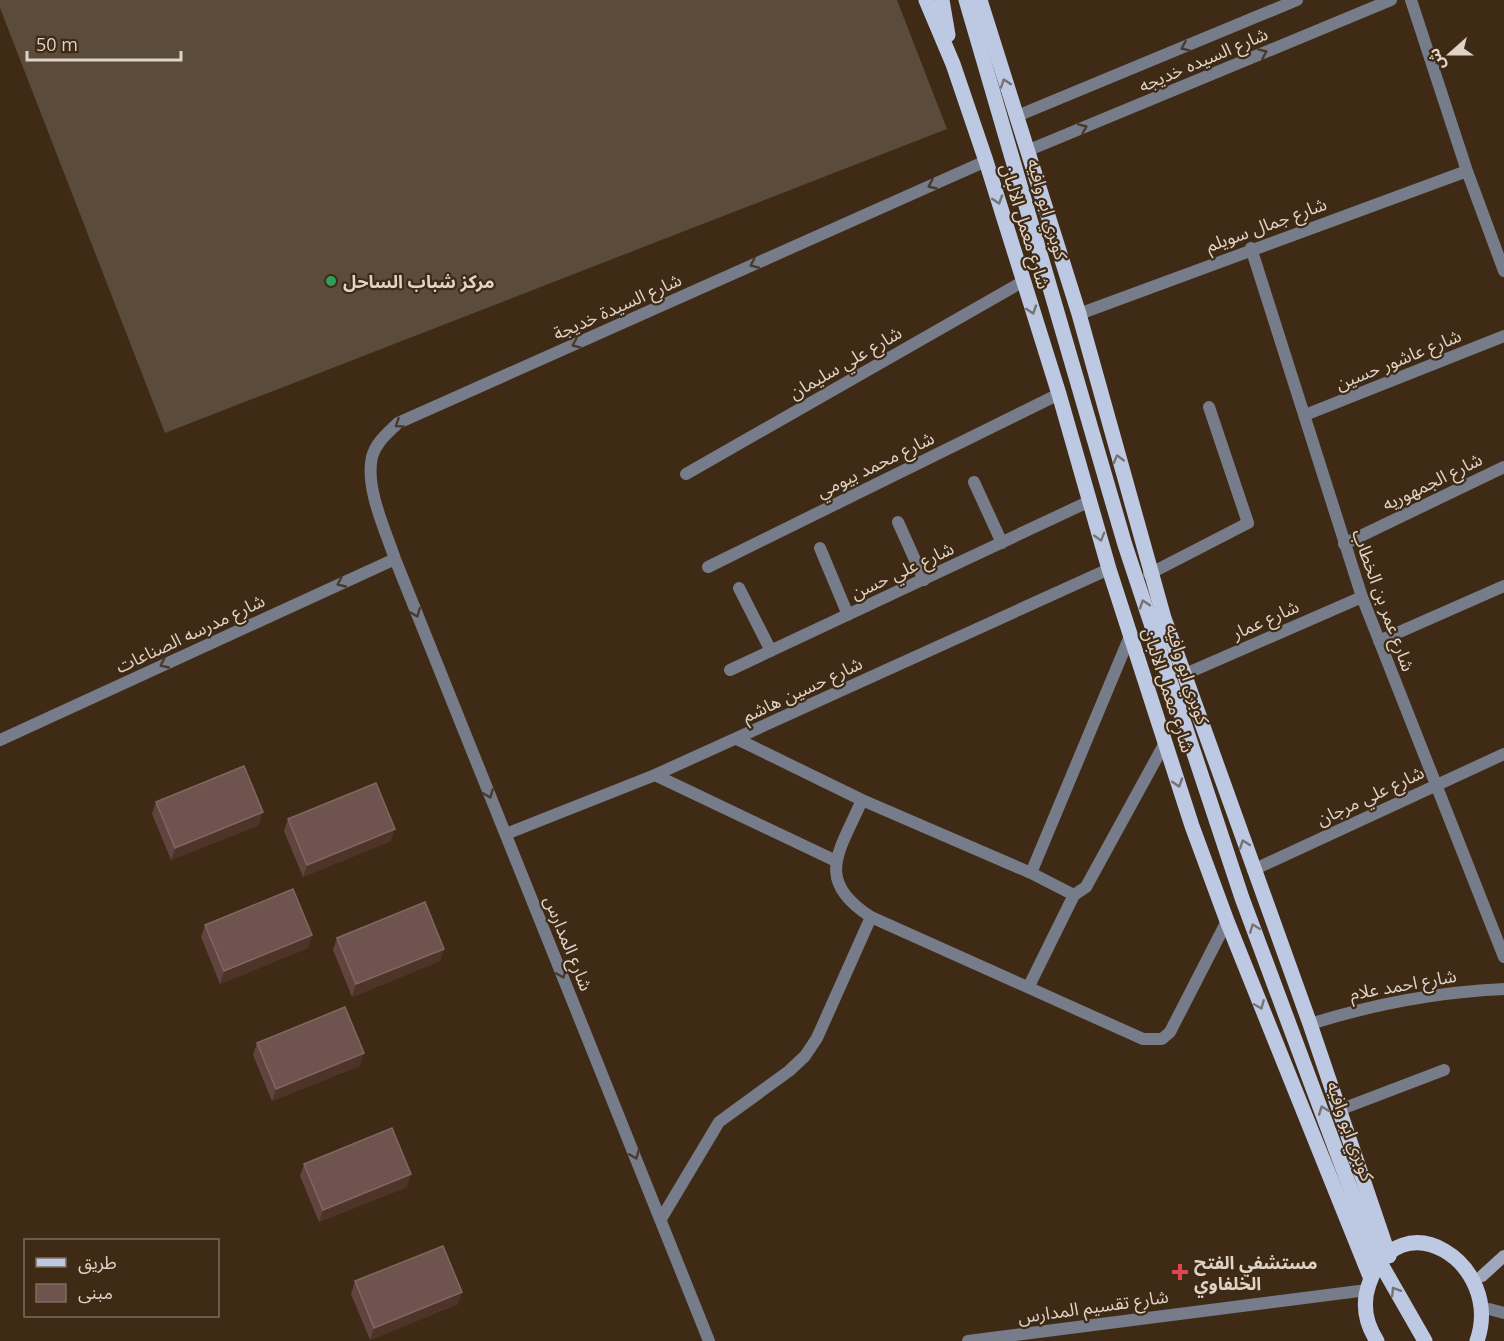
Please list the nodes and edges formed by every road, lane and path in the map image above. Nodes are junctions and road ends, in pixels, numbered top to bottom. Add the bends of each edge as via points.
1 (926, 0) edge
2 (942, 0) edge
3 (966, 0) edge
4 (980, 0) edge
5 (1297, 0) edge
6 (1391, 0) edge
7 (1411, 0) edge
8 (953, 64) junction
9 (1017, 116) junction
10 (1029, 150) junction
11 (986, 161) junction
12 (1467, 171) junction
13 (1054, 239) junction
14 (1251, 248) junction
15 (1015, 254) junction
16 (1504, 271) edge
17 (1023, 282) junction
18 (1079, 314) junction
19 (1504, 336) edge
20 (1059, 394) junction
21 (1209, 407) dead end
22 (1305, 415) junction
23 (1504, 467) edge
24 (686, 474) dead end
25 (974, 482) dead end
26 (1090, 501) junction
27 (898, 522) dead end
28 (1002, 543) junction
29 (1344, 544) junction
30 (820, 548) dead end
31 (394, 558) junction
32 (708, 567) dead end
33 (1109, 568) junction
34 (1149, 574) junction
35 (924, 580) junction
36 (1504, 586) edge
37 (739, 588) dead end
38 (1362, 597) junction
39 (848, 615) junction
40 (1130, 636) junction
41 (1379, 641) junction
42 (771, 651) junction
43 (730, 670) dead end
44 (1183, 675) junction
45 (0, 739) edge
46 (737, 739) junction
47 (1166, 741) junction
48 (1504, 754) edge
49 (655, 776) junction
50 (1435, 784) junction
51 (862, 800) junction
52 (506, 834) junction
53 (836, 861) junction
54 (1253, 870) junction
55 (1031, 873) junction
56 (1074, 895) junction
57 (870, 917) junction
58 (1227, 921) junction
59 (1499, 928) edge
60 (1504, 957) edge
61 (1029, 986) junction
62 (1504, 989) edge
63 (1310, 1024) junction
64 (1444, 1070) dead end
65 (1339, 1110) junction
66 (662, 1220) junction
67 (1389, 1256) junction
68 (1504, 1256) edge
69 (1482, 1276) junction
70 (1369, 1285) junction
71 (1497, 1311) edge
72 (709, 1341) edge
73 (968, 1341) edge
74 (1377, 1341) edge
75 (1425, 1341) edge
76 (1477, 1341) edge

1 - 8 main road, شارع معمل الالبان
2 - 8 main road
75 -> 3 main road, كوبري ابو وافيه, bridge via 1374,1252 1242,898 1125,545
9 -> 4 main road, شارع معمل الالبان
5 -> 9 street, شارع السيده خديجه
10 -> 6 street, شارع السيده خديجه
7 - 12 street
8 - 11 main road, شارع معمل الالبان
9 - 10 main road, شارع معمل الالبان
10 - 13 main road, شارع معمل الالبان
11 -> 15 main road, شارع معمل الالبان
11 -> 31 street, شارع السيدة خديجة via 398,423 381,439 372,457 372,484
12 - 14 street, شارع جمال سويلم
12 - 16 street
13 - 15 main road
13 - 18 main road, شارع معمل الالبان
14 - 18 street, شارع جمال سويلم
14 - 22 street, شارع عمر بن الخطاب
15 - 17 main road, شارع معمل الالبان
17 -> 20 main road, شارع معمل الالبان
17 - 24 street, شارع علي سليمان
34 -> 18 main road, شارع معمل الالبان
19 - 22 street, شارع عاشور حسين
20 - 26 main road, شارع معمل الالبان
20 - 32 street, شارع محمد بيومي
21 - 34 street via 1248,523
22 - 29 street, شارع عمر بن الخطاب
23 - 29 street, شارع الجمهوريه
25 - 28 street
26 - 28 street, شارع علي حسن
26 -> 33 main road, شارع معمل الالبان
27 - 35 street
28 - 35 street, شارع علي حسن
29 - 38 street, شارع عمر بن الخطاب
30 - 39 street
31 -> 45 street, شارع مدرسه الصناعات
31 -> 52 street, شارع المدارس
33 - 40 main road, شارع معمل الالبان
33 - 46 street, شارع حسين هاشم
34 - 44 main road, شارع معمل الالبان
35 - 39 street, شارع علي حسن
36 - 41 street
37 - 42 street
38 - 41 street, شارع عمر بن الخطاب
38 - 44 street, شارع عمار
39 - 42 street, شارع علي حسن
40 - 47 main road, شارع معمل الالبان
40 - 55 street
41 - 50 street, شارع عمر بن الخطاب
42 - 43 street, شارع علي حسن
54 -> 44 main road, شارع معمل الالبان
46 - 49 street, شارع حسين هاشم
46 - 51 street
47 - 56 street via 1086,887
47 -> 58 main road, شارع معمل الالبان
48 - 50 street, شارع علي مرجان
49 - 52 street, شارع حسين هاشم
49 - 53 street
50 - 54 street, شارع علي مرجان
50 - 59 street, شارع عمر بن الخطاب
51 - 53 street
51 - 55 street
52 -> 66 street, شارع المدارس
53 - 57 street via 835,879 840,891 850,904
54 - 63 main road, شارع معمل الالبان
55 - 56 street
56 - 61 street
57 - 61 street
57 - 66 street via 806,1056 719,1122
58 - 61 street via 1170,1032 1162,1039 1143,1039
58 -> 70 main road, شارع معمل الالبان
59 - 60 street, شارع عمر بن الخطاب
62 - 63 street, شارع احمد علام via 1405,998
63 - 65 main road, شارع معمل الالبان
64 - 65 street
65 - 67 main road, شارع معمل الالبان
66 - 72 street, شارع المدارس
67 - 69 main road via 1408,1245 1440,1244 1468,1258
67 - 70 main road
68 - 69 street
69 - 71 main road
70 - 73 street, شارع تقسيم المدارس
70 - 74 main road, شارع معمل الالبان via 1366,1314
71 - 76 main road

